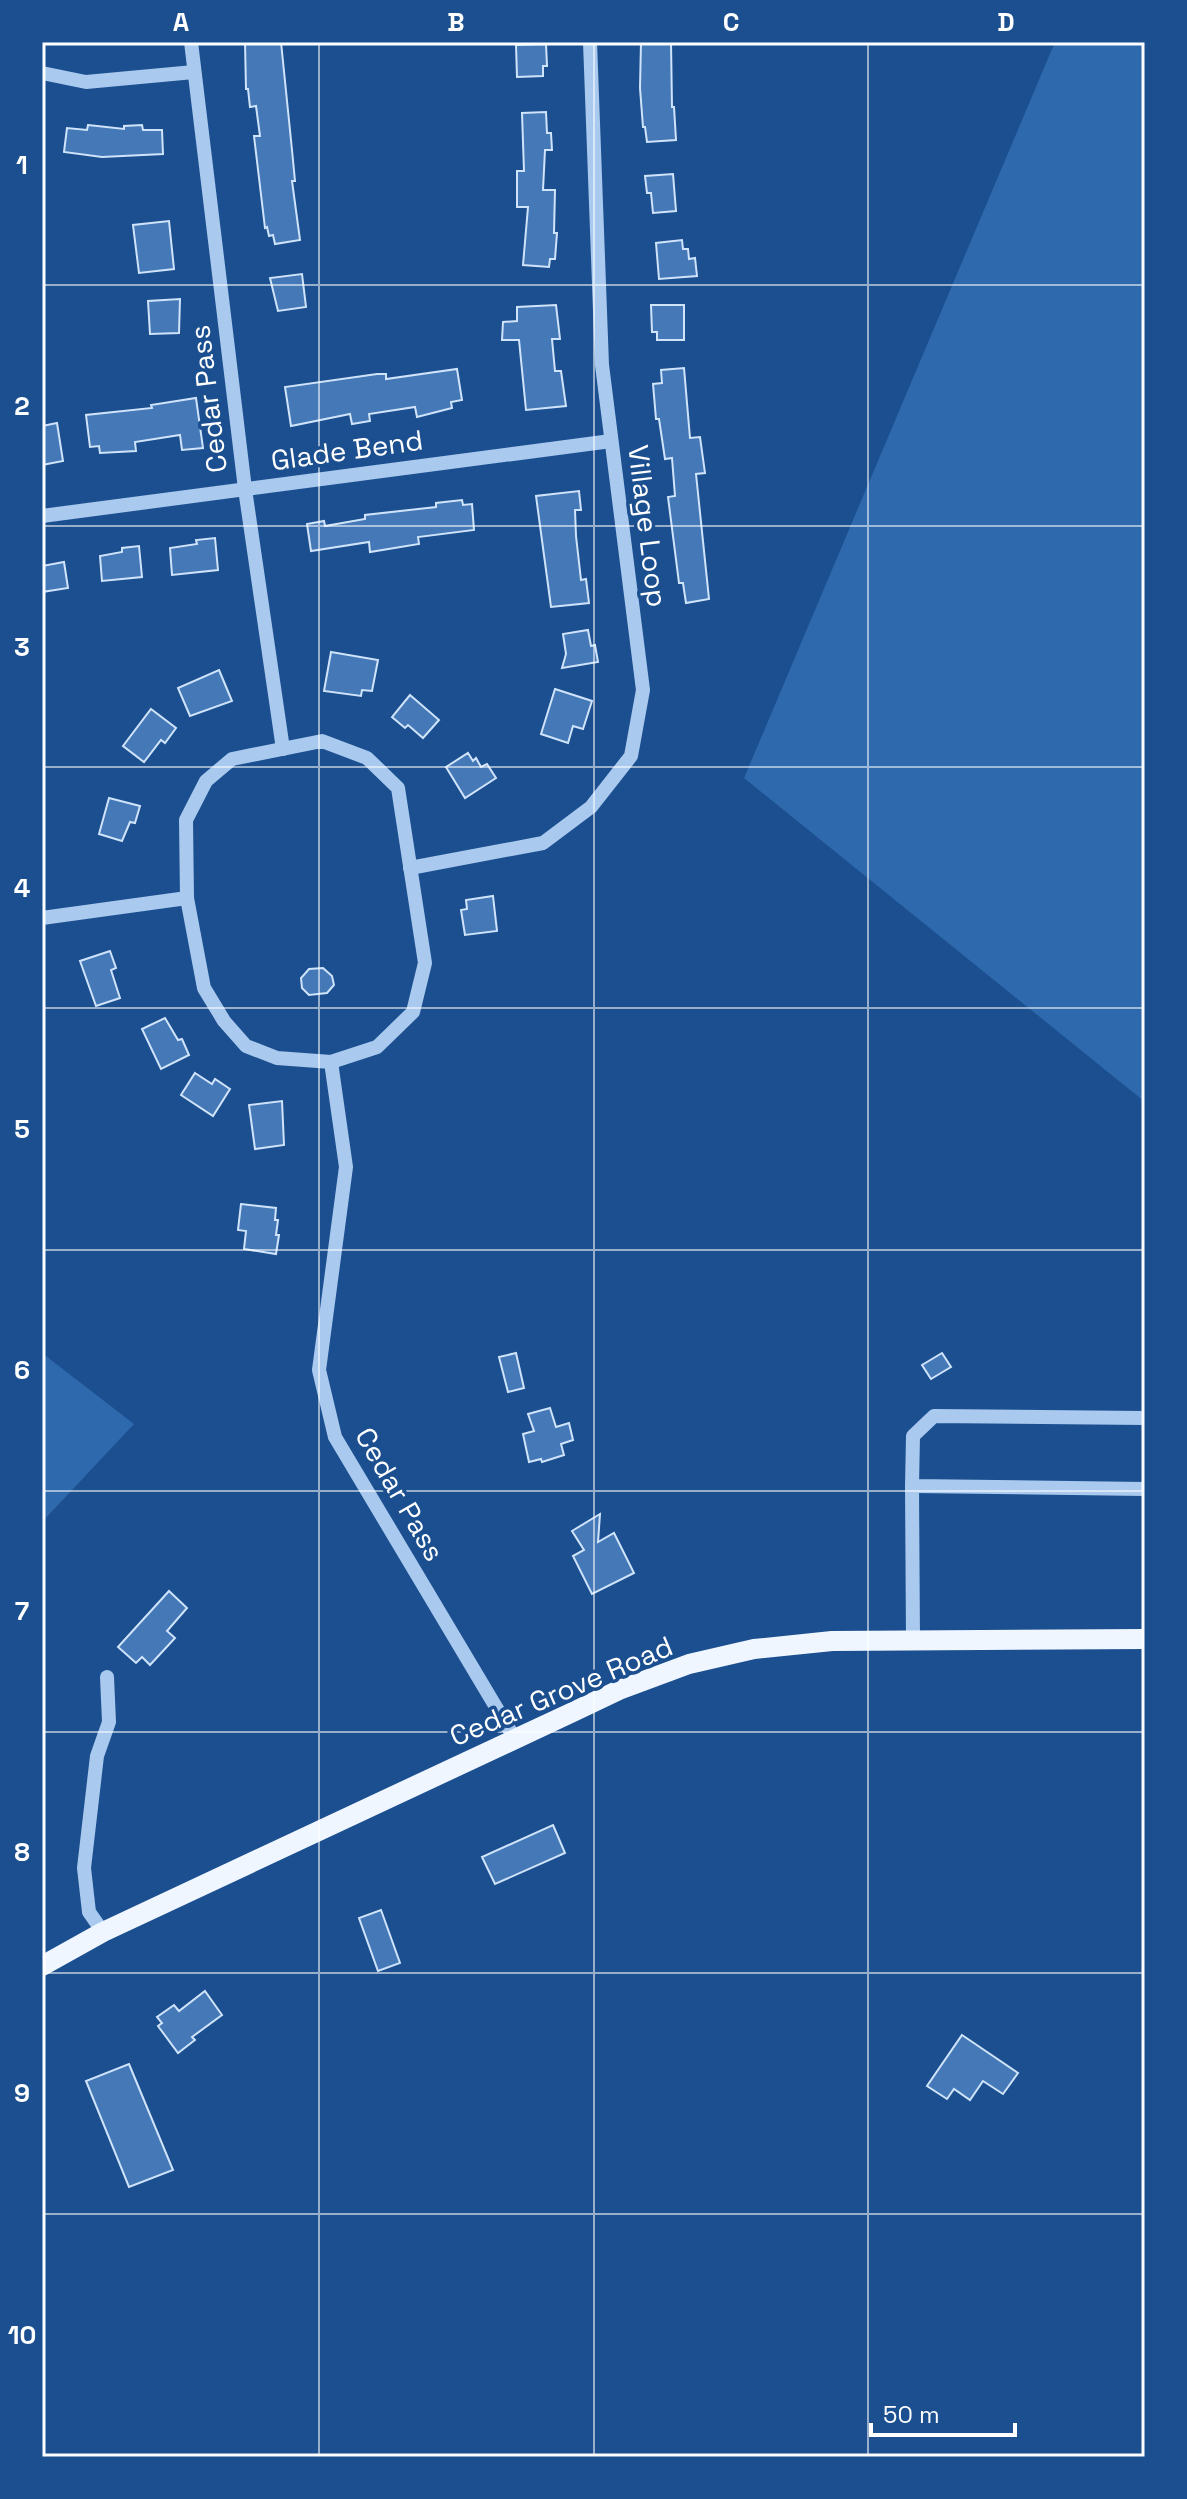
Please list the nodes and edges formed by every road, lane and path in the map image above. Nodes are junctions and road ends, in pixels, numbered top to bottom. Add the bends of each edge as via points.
1 (191, 42) edge
2 (590, 42) edge
3 (194, 72) junction
4 (42, 73) edge
5 (611, 441) junction
6 (245, 489) junction
7 (42, 516) edge
8 (283, 749) junction
9 (410, 868) junction
10 (187, 898) junction
11 (42, 918) edge
12 (331, 1062) junction
13 (1145, 1418) edge
14 (912, 1486) junction
15 (1145, 1489) edge
16 (1145, 1639) edge
17 (913, 1640) junction
18 (107, 1677) dead end
19 (515, 1739) junction
20 (103, 1932) junction
21 (42, 1966) edge

1 - 3 street, Cedar Pass
2 - 5 street, Village Loop via 602,365
3 - 4 street via 86,82
3 - 6 street, Cedar Pass
5 - 6 street, Glade Bend
5 - 9 street, Village Loop via 643,690 631,756 591,807 543,843
6 - 7 street, Glade Bend
6 - 8 street, Cedar Pass
8 - 9 street via 322,741 367,758 398,788
8 - 10 street via 232,759 206,781 186,820
9 - 12 street via 425,963 413,1012 377,1047
10 - 11 street
10 - 12 street via 204,988 224,1021 246,1046 277,1058
12 - 19 street, Cedar Pass via 346,1167 319,1370 335,1437
13 - 14 street via 934,1416 913,1436
14 - 15 street
14 - 17 street
16 - 17 main road, Cedar Grove Road
17 - 19 main road, Cedar Grove Road via 754,1649 689,1664
18 - 20 street via 109,1722 97,1756 84,1868 89,1912
19 - 20 main road, Cedar Grove Road
20 - 21 main road, Cedar Grove Road

